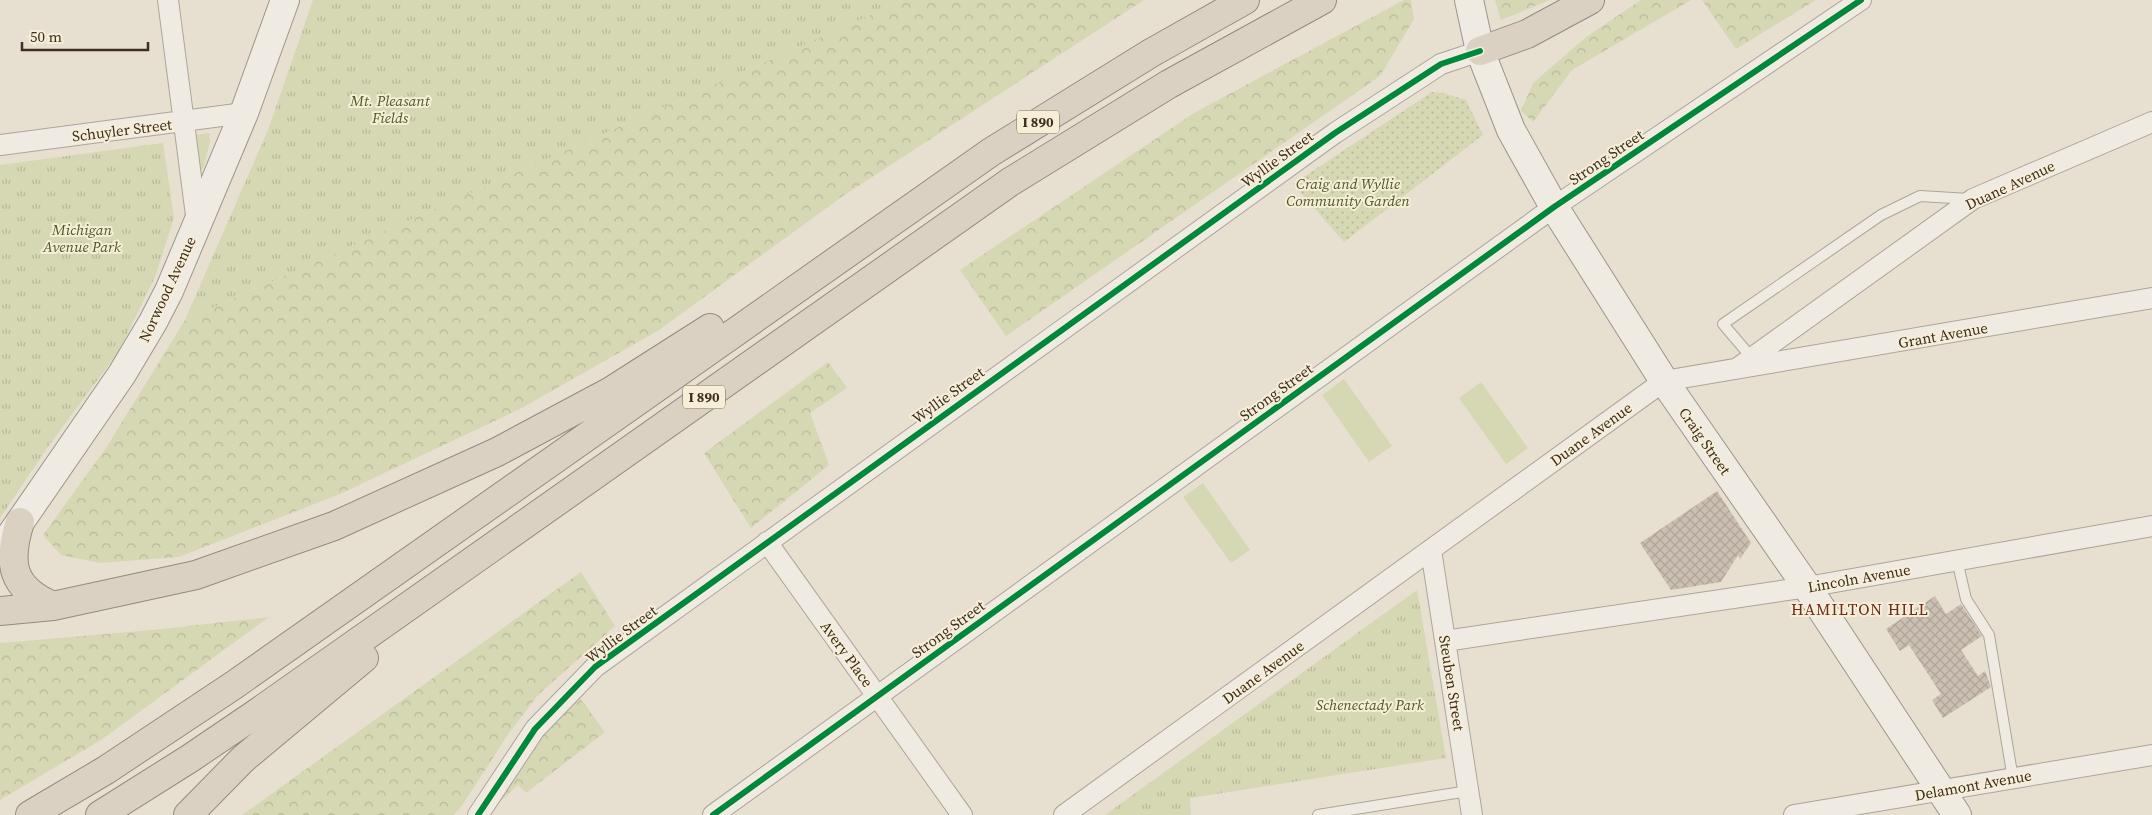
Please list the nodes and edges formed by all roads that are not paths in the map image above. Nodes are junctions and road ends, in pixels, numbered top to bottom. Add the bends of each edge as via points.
1 (168, 0) edge
2 (285, 0) edge
3 (1245, 0) edge
4 (1322, 0) edge
5 (1590, 0) edge
6 (1862, 0) edge
7 (1470, 7) edge
8 (1480, 51) junction
9 (244, 113) junction
10 (185, 122) junction
11 (2152, 122) edge
12 (0, 145) edge
13 (1973, 199) junction
14 (1554, 207) junction
15 (197, 224) junction
16 (839, 258) junction
17 (2152, 298) edge
18 (1752, 358) junction
19 (1734, 371) junction
20 (1664, 382) junction
21 (617, 459) junction
22 (20, 522) junction
23 (2152, 526) edge
24 (767, 542) junction
25 (1431, 550) junction
26 (0, 551) edge
27 (1956, 560) junction
28 (1807, 587) junction
29 (53, 606) junction
30 (0, 611) edge
31 (1445, 641) junction
32 (877, 696) junction
33 (2152, 755) edge
34 (2012, 779) junction
35 (1468, 791) junction
36 (1941, 791) junction
37 (30, 815) edge
38 (100, 815) edge
39 (188, 815) edge
40 (478, 815) edge
41 (713, 815) edge
42 (962, 815) edge
43 (1064, 815) edge
44 (1318, 815) edge
45 (1472, 815) edge
46 (1794, 815) edge
47 (1957, 815) edge

1 - 10 street
2 - 9 street, Norwood Avenue
3 - 16 highway, I 890 via 1151,53 991,152
4 - 21 highway, I 890 via 1169,84 1010,182
5 - 8 highway via 1527,34
6 - 14 street, Strong Street
7 - 8 street, Craig Street
8 - 14 street, Craig Street via 1511,130
8 - 24 street, Wyllie Street via 1441,64 1334,132
9 - 10 street, Schuyler Street
9 - 15 street, Norwood Avenue
10 - 12 street, Schuyler Street
10 - 15 street
11 - 13 street, Duane Avenue
13 - 18 street, Duane Avenue
13 - 18 lane via 1920,196 1881,215 1723,324
14 - 20 street, Craig Street
14 - 32 street, Strong Street
15 - 22 street, Norwood Avenue via 169,291 139,348
16 - 29 highway via 714,326 611,390 506,447 334,526 196,575
16 - 37 highway, I 890 via 242,680 106,770
17 - 19 street, Grant Avenue
18 - 19 street, Duane Avenue
19 - 20 street, Duane Avenue
20 - 25 street, Duane Avenue
20 - 28 street, Craig Street
21 - 38 highway, I 890 via 190,759
21 - 39 highway via 305,706 243,759
22 - 26 street, Norwood Avenue
22 - 29 highway via 13,544 16,574 25,589
23 - 27 street, Lincoln Avenue
24 - 32 street, Avery Place
24 - 40 street, Wyllie Street via 595,667 535,728
25 - 31 street, Steuben Street
25 - 43 street, Duane Avenue
27 - 28 street, Lincoln Avenue
27 - 34 lane via 1966,599 1989,635
28 - 31 street, Lincoln Avenue
28 - 36 street, Craig Street
29 - 30 highway
31 - 35 street, Steuben Street
32 - 41 street, Strong Street
32 - 42 street, Avery Place
33 - 34 street, Delamont Avenue
34 - 36 street, Delamont Avenue
35 - 44 lane
35 - 45 street, Steuben Street
36 - 46 street, Delamont Avenue
36 - 47 street, Craig Street

